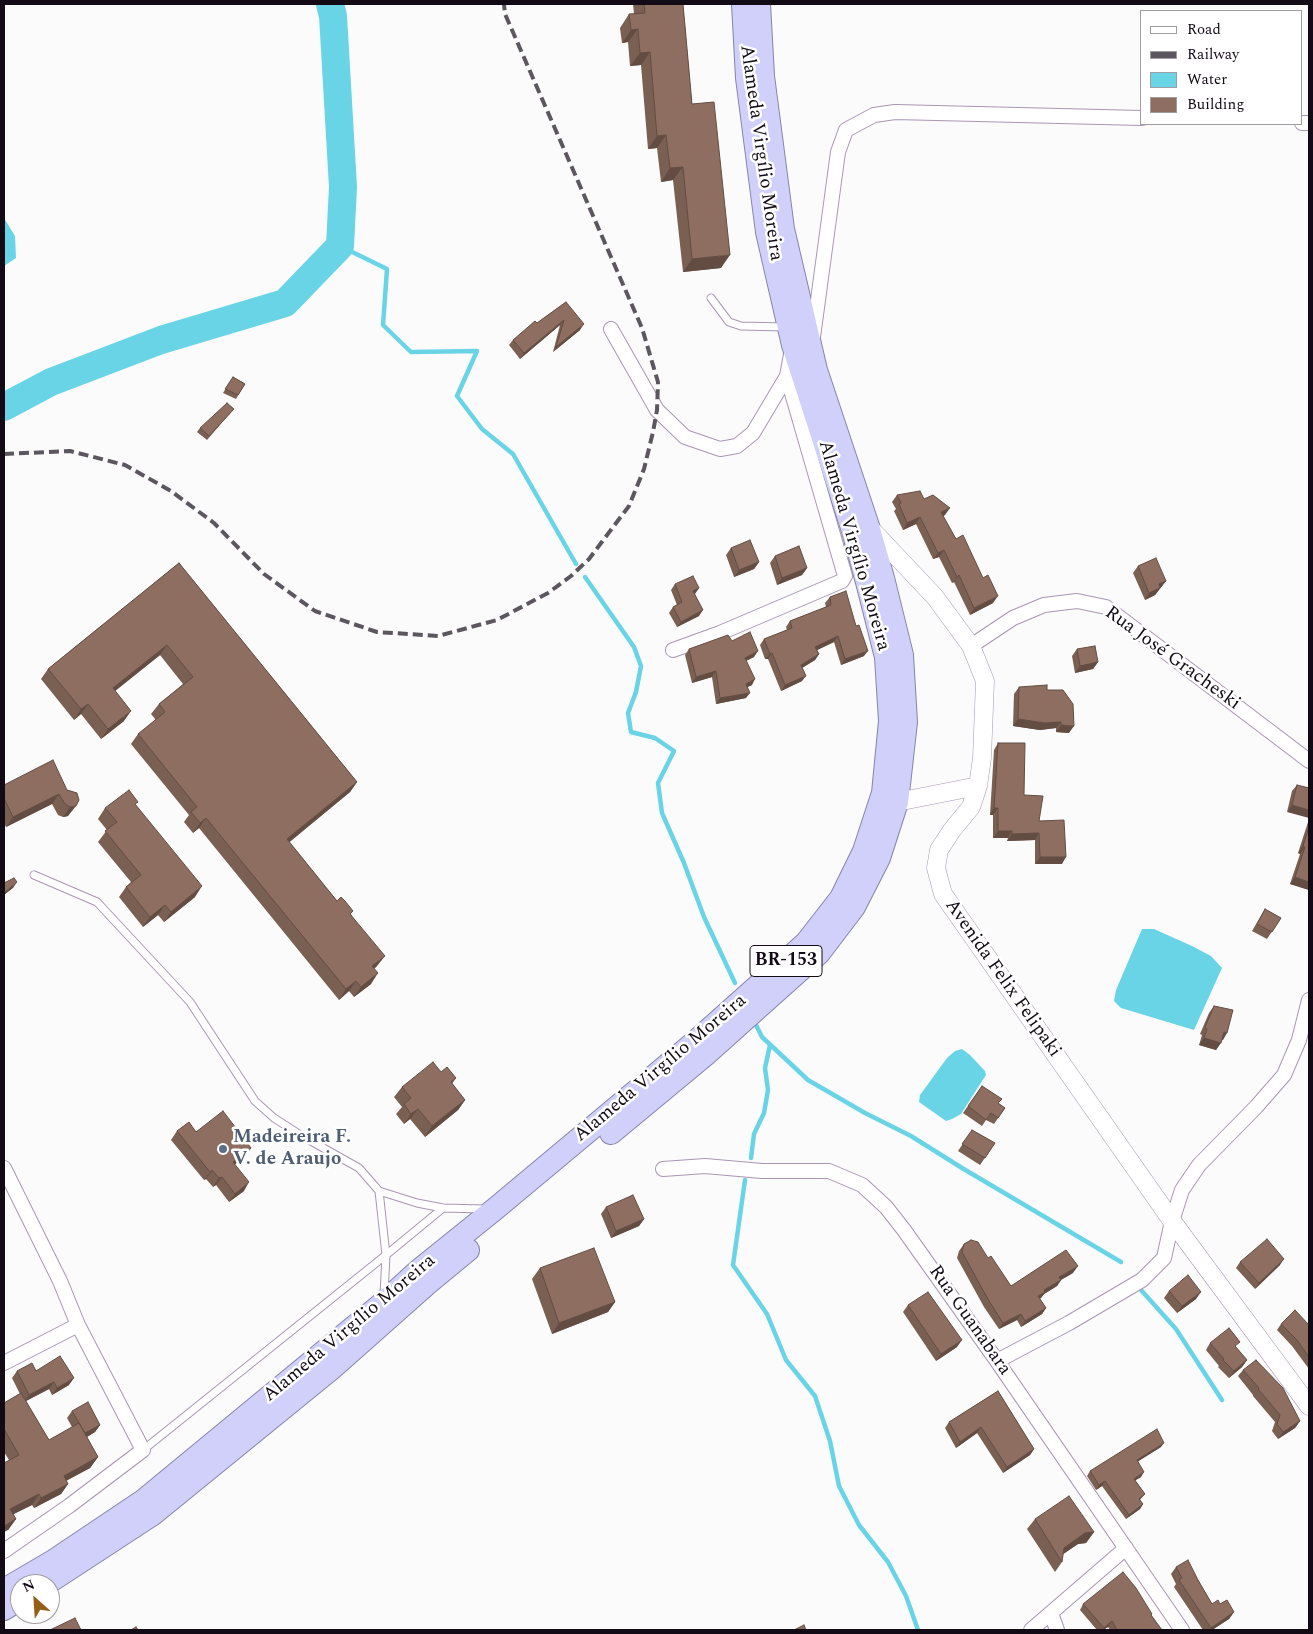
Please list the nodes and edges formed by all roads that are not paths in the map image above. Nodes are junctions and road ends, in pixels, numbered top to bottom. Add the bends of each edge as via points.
1 (743, 4) edge
2 (759, 4) edge
3 (1140, 118) edge
4 (711, 298) dead end
5 (611, 329) dead end
6 (798, 340) junction
7 (787, 376) junction
8 (868, 526) junction
9 (971, 646) junction
10 (673, 650) dead end
11 (1309, 761) edge
12 (978, 786) junction
13 (897, 802) junction
14 (34, 875) dead end
15 (1309, 1000) edge
16 (4, 1168) edge
17 (662, 1169) dead end
18 (379, 1191) junction
19 (443, 1208) junction
20 (495, 1209) junction
21 (1172, 1221) junction
22 (386, 1255) junction
23 (383, 1303) junction
24 (78, 1325) junction
25 (997, 1361) junction
26 (4, 1363) edge
27 (1309, 1406) edge
28 (142, 1450) junction
29 (1126, 1548) junction
30 (4, 1551) edge
31 (60, 1575) edge
32 (4, 1590) edge
33 (1051, 1613) junction
34 (1031, 1630) edge
35 (1057, 1630) edge
36 (1182, 1630) edge

1 - 6 highway, Alameda Virgílio Moreira / BR-153 via 747,78 766,222
2 - 6 highway, Alameda Virgílio Moreira / BR-153 via 763,76
3 - 6 street via 895,112 874,114 846,130 838,152
4 - 6 lane via 729,322
5 - 7 street via 657,410 685,437 720,449 737,446 753,433
6 - 7 street
6 - 8 highway, Alameda Virgílio Moreira / BR-153 via 816,370
6 - 20 highway, Alameda Virgílio Moreira / BR-153 via 868,582 886,657 890,721 882,793 864,851 841,898 806,943 695,1042
7 - 10 street via 845,576 842,581
8 - 9 street, Avenida Felix Felipaki via 936,597
8 - 13 highway, Alameda Virgílio Moreira / BR-153 via 902,655 906,722
9 - 11 street, Rua José Gracheski via 1013,618 1044,605 1077,601 1106,607
9 - 12 street, Avenida Felix Felipaki via 985,681
12 - 13 street
12 - 21 street, Avenida Felix Felipaki via 971,807 939,850 936,868 943,894
13 - 31 highway, Alameda Virgílio Moreira / BR-153 via 879,858 854,907 819,954 705,1054 153,1514
14 - 18 lane via 97,902 190,1002 255,1101 274,1118 359,1168
15 - 21 street via 1299,1040 1284,1074 1199,1165 1182,1190
16 - 24 street
17 - 25 street, Rua Guanabara via 705,1166 762,1171 829,1171 862,1184 904,1230
18 - 19 lane
18 - 22 lane
19 - 20 lane
19 - 22 lane
20 - 23 highway, Alameda Virgílio Moreira / BR-153
21 - 25 street via 1164,1258 1142,1280
21 - 27 street, Avenida Felix Felipaki
22 - 23 lane
22 - 28 lane
23 - 32 highway, Alameda Virgílio Moreira / BR-153 via 143,1501
24 - 26 street
24 - 28 street
25 - 29 street, Rua Guanabara
28 - 30 street
29 - 33 street
29 - 36 street, Rua Guanabara
33 - 34 street
33 - 35 street

